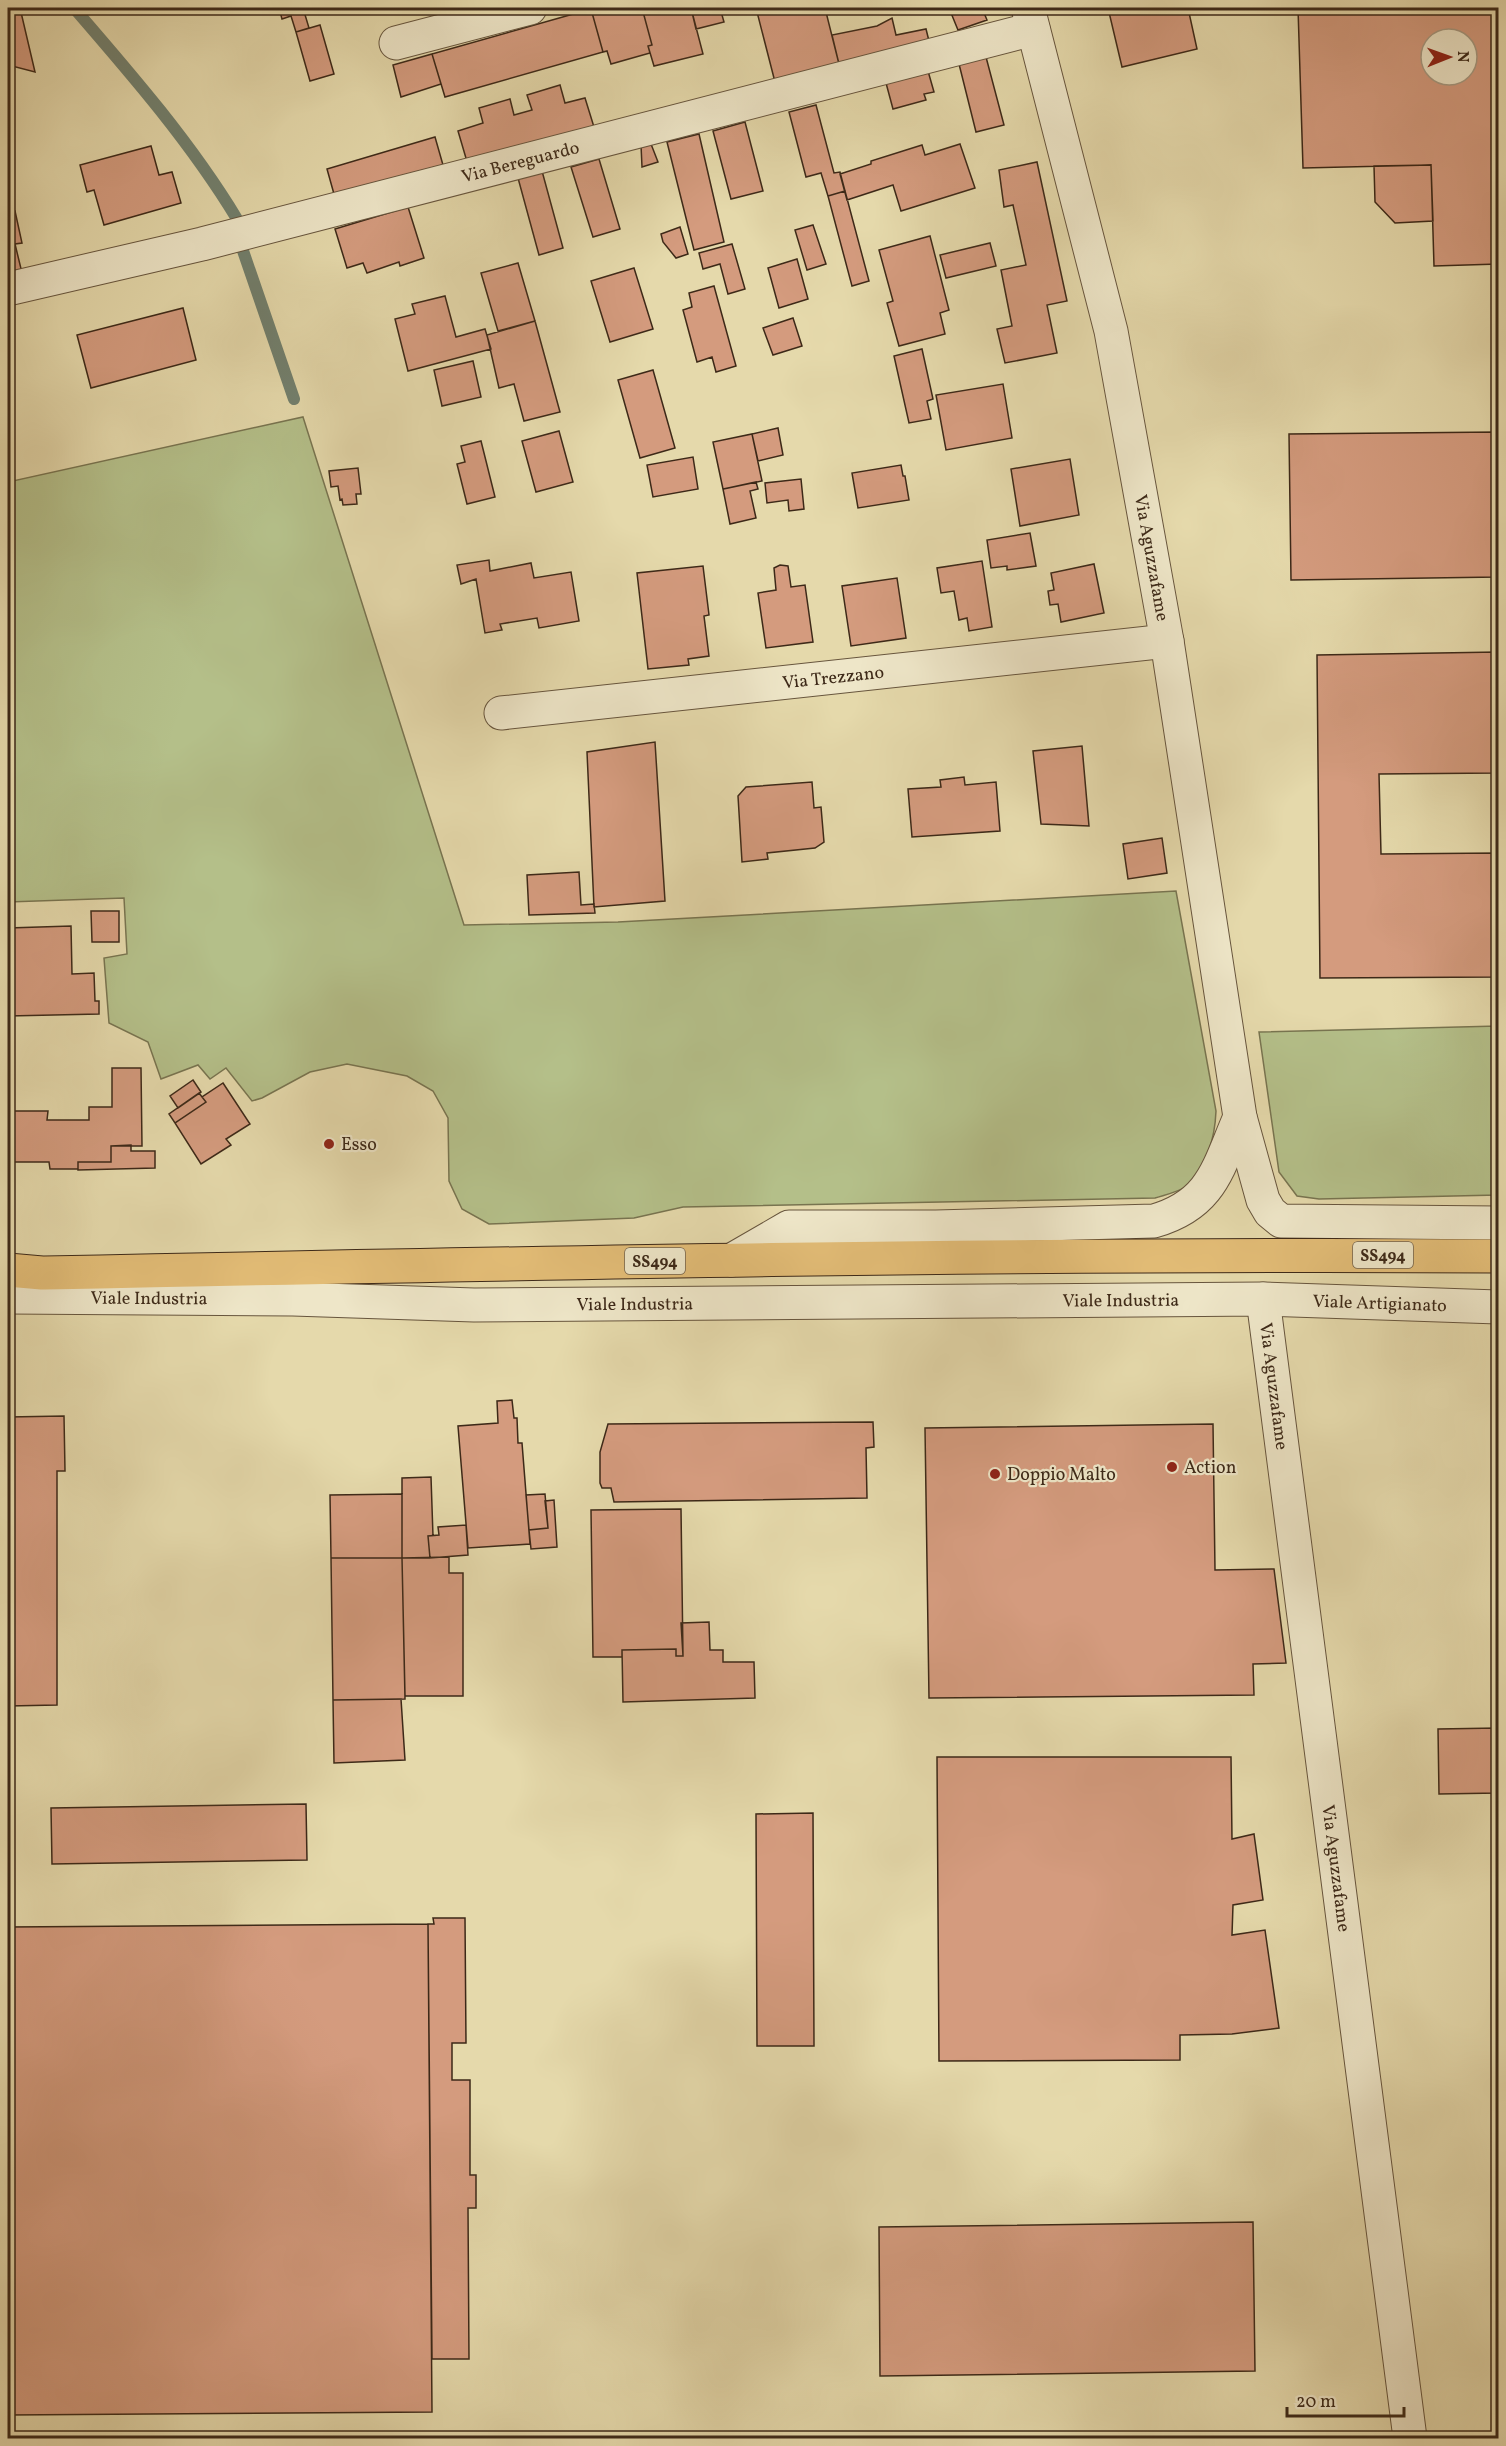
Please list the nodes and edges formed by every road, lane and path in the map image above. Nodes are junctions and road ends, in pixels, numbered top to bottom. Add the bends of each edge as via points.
1 (530, 8) edge
2 (1031, 18) edge
3 (396, 43) dead end
4 (8, 289) edge
5 (1167, 641) junction
6 (501, 713) dead end
7 (1240, 1117) junction
8 (1498, 1223) edge
9 (1498, 1256) edge
10 (732, 1260) junction
11 (8, 1270) edge
12 (42, 1272) junction
13 (8, 1277) edge
14 (8, 1298) edge
15 (1263, 1299) junction
16 (1498, 1307) edge
17 (1410, 2439) edge

1 - 3 street
2 - 4 street, Via Bereguardo via 202,244
2 - 5 street, Via Aguzzafame via 1111,331
5 - 6 street, Via Trezzano
5 - 7 street, Via Aguzzafame
7 - 8 street, Via Aguzzafame via 1263,1200 1281,1221
7 - 10 street via 1209,1187 1194,1203 1165,1218 936,1227 789,1227
9 - 10 main road, Viale Industria / SS494 via 1268,1254
10 - 12 main road, Viale Industria / SS494
11 - 12 main road, Viale Industria / SS494
12 - 13 main road, Viale Industria / SS494
14 - 15 street, Viale Industria via 293,1299 474,1305
15 - 16 street, Viale Artigianato
15 - 17 street, Via Aguzzafame

